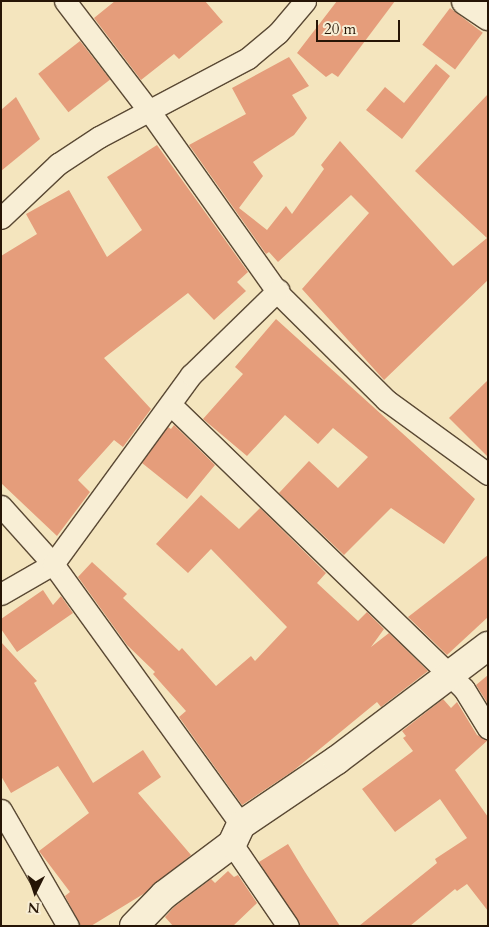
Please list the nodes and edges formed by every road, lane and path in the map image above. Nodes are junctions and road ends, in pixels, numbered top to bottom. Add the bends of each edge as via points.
1 (65, 1) edge
2 (305, 1) edge
3 (466, 1) edge
4 (488, 16) edge
5 (150, 112) junction
6 (1, 218) edge
7 (278, 290) junction
8 (171, 405) junction
9 (488, 474) edge
10 (1, 506) edge
11 (53, 564) junction
12 (1, 594) edge
13 (488, 646) edge
14 (451, 676) junction
15 (488, 728) edge
16 (1, 810) edge
17 (236, 835) junction
18 (68, 926) edge
19 (134, 926) edge
20 (288, 926) edge

1 - 5 street
2 - 5 street via 278,33 248,58
3 - 4 street
5 - 6 street via 99,137 58,164
5 - 7 street
7 - 8 street via 191,375
7 - 9 street via 386,400
8 - 11 street
8 - 14 street
10 - 11 street
11 - 12 street
11 - 17 street
13 - 14 street
14 - 15 street
14 - 17 street
16 - 18 street
17 - 19 street via 164,895
17 - 20 street

